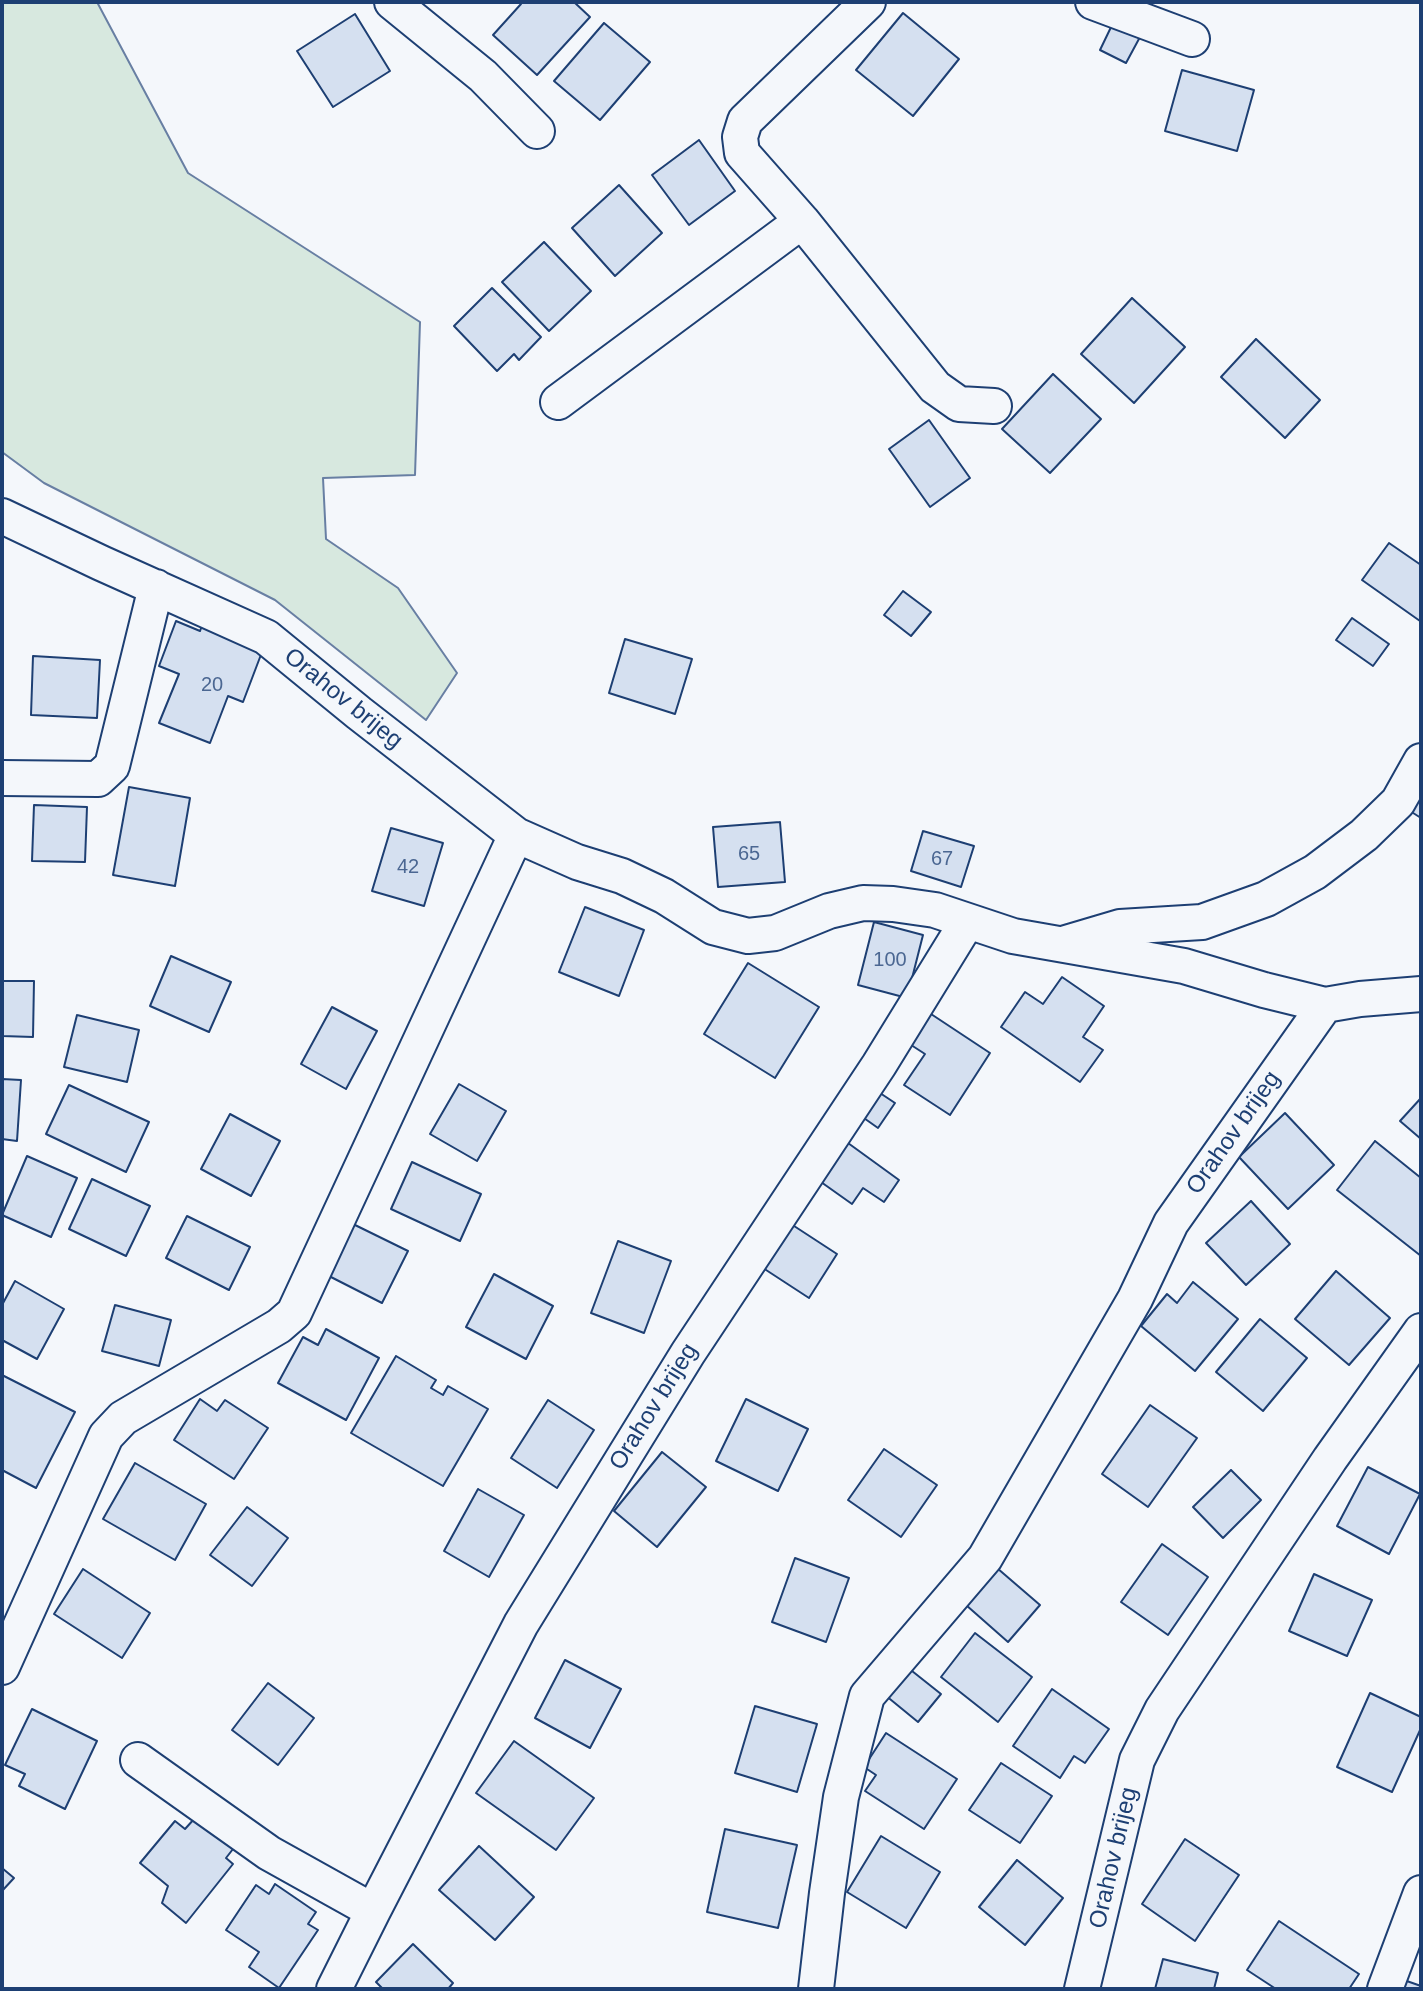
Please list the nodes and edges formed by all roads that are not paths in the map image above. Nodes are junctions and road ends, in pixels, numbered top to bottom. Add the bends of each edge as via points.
1 (392, 2) edge
2 (868, 2) edge
3 (1093, 2) edge
4 (1192, 39) dead end
5 (537, 131) dead end
6 (802, 221) junction
7 (558, 402) dead end
8 (994, 406) dead end
9 (2, 516) edge
10 (156, 587) junction
11 (1421, 761) edge
12 (2, 778) edge
13 (516, 835) junction
14 (967, 922) junction
15 (1058, 945) junction
16 (1421, 994) edge
17 (1325, 1005) junction
18 (1421, 1331) edge
19 (2, 1667) edge
20 (138, 1760) dead end
21 (1421, 1893) edge
22 (373, 1911) junction
23 (334, 1989) edge
24 (816, 1989) edge
25 (1082, 1989) edge
26 (1385, 1989) edge

1 - 5 street via 483,76
2 - 6 street via 745,121 740,137 742,153
3 - 4 street
6 - 7 street
6 - 8 street via 935,387 959,404
9 - 10 street, Orahov brijeg
10 - 12 street via 112,766 98,779
10 - 13 street, Orahov brijeg via 266,637
11 - 15 street, Orahov brijeg via 1398,802 1364,835 1315,872 1266,899 1202,922 1120,927
13 - 14 street, Orahov brijeg via 650,889 713,927 748,936 775,933 863,903 935,910
13 - 19 street via 294,1313 123,1418 106,1436
14 - 15 street, Orahov brijeg
14 - 22 street, Orahov brijeg via 688,1353 521,1624
15 - 17 street, Orahov brijeg via 1184,966
16 - 17 street, Orahov brijeg
17 - 24 street, Orahov brijeg via 1171,1223 1135,1299 985,1558 867,1696 841,1797
18 - 25 street, Orahov brijeg via 1162,1710 1137,1760
20 - 22 street via 269,1853
21 - 26 street
22 - 23 street, Orahov brijeg

